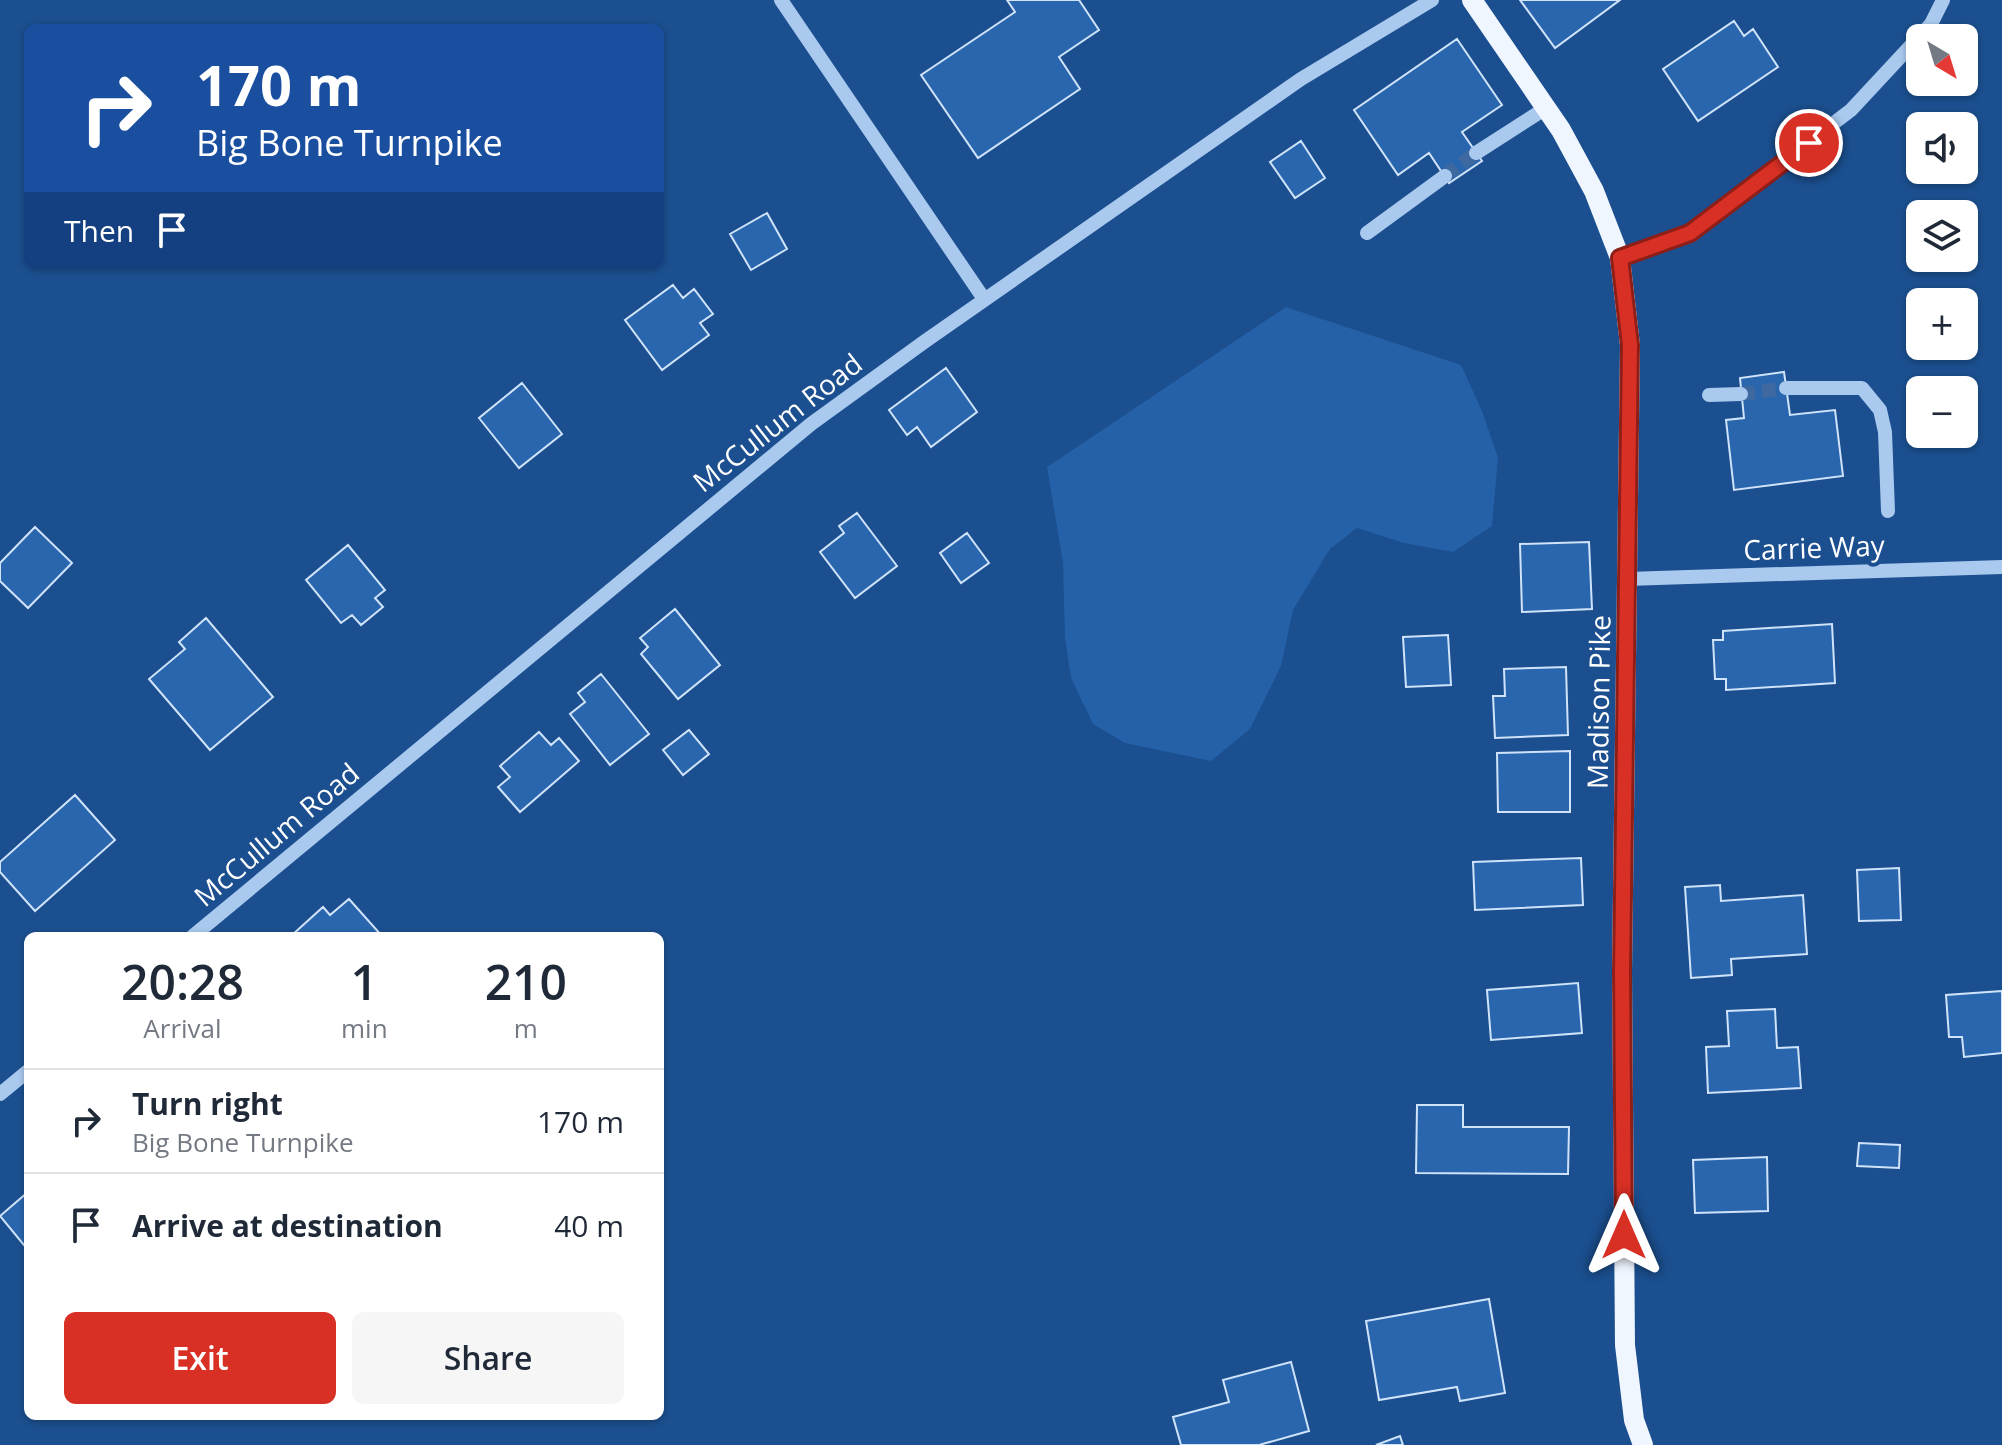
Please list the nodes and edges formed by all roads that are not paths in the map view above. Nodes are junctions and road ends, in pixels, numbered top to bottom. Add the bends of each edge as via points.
1 (781, 0) edge
2 (1432, 0) edge
3 (1472, 0) edge
4 (1943, 0) edge
5 (1546, 108) junction
6 (1476, 153) tunnel mouth
7 (1445, 176) tunnel mouth
8 (1367, 233) dead end
9 (1620, 258) junction
10 (984, 299) junction
11 (1786, 388) tunnel mouth
12 (1741, 394) tunnel mouth
13 (1709, 395) dead end
14 (1888, 511) dead end
15 (2002, 567) edge
16 (1627, 579) junction
17 (198, 932) edge
18 (24, 1074) edge
19 (0, 1094) edge
20 (1643, 1445) edge

1 - 10 street
2 - 10 street, McCullum Road via 1301,79
3 - 5 main road, Madison Pike
4 - 9 street via 1931,24 1851,110 1690,233
5 - 6 street
5 - 9 main road, Madison Pike via 1594,191
7 - 8 street
9 - 16 main road, Madison Pike via 1630,345
10 - 17 street, McCullum Road via 811,424
11 - 14 street via 1862,388 1880,410 1885,432
12 - 13 street
15 - 16 street, Carrie Way
16 - 20 main road, Madison Pike via 1625,1345 1634,1420
18 - 19 street

